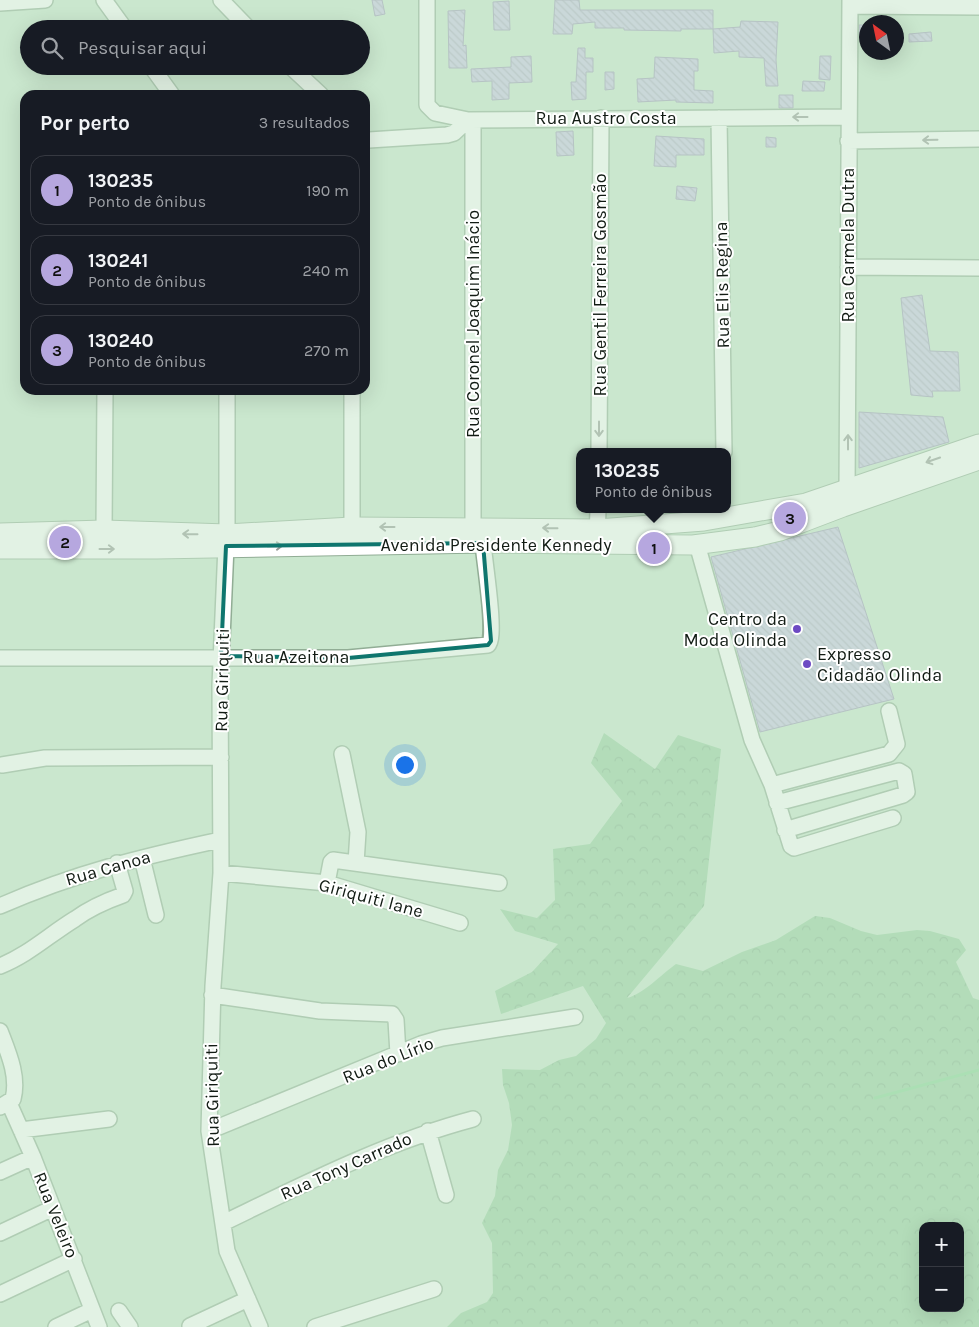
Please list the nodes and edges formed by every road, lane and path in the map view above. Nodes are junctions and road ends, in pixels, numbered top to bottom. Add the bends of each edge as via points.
1 (45, 0) edge
2 (104, 0) edge
3 (221, 0) edge
4 (427, 0) edge
5 (0, 3) edge
6 (850, 3) edge
7 (979, 6) edge
8 (118, 20) edge
9 (240, 20) edge
10 (158, 75) edge
11 (300, 75) edge
12 (168, 90) edge
13 (316, 90) edge
14 (849, 117) junction
15 (601, 118) junction
16 (719, 118) junction
17 (471, 120) junction
18 (979, 139) edge
19 (848, 141) junction
20 (370, 142) edge
21 (848, 267) junction
22 (979, 268) edge
23 (105, 395) edge
24 (227, 395) edge
25 (352, 395) edge
26 (979, 444) edge
27 (599, 448) edge
28 (724, 448) edge
29 (979, 460) edge
30 (847, 490) junction
31 (598, 513) edge
32 (725, 514) edge
33 (352, 527) junction
34 (473, 527) junction
35 (104, 530) junction
36 (0, 533) edge
37 (598, 537) junction
38 (226, 540) junction
39 (484, 543) junction
40 (697, 544) junction
41 (0, 548) edge
42 (221, 656) junction
43 (0, 658) edge
44 (889, 711) dead end
45 (342, 754) dead end
46 (221, 757) junction
47 (2, 765) dead end
48 (772, 785) junction
49 (777, 803) junction
50 (893, 818) dead end
51 (785, 830) junction
52 (220, 846) junction
53 (142, 858) junction
54 (117, 863) junction
55 (356, 863) junction
56 (221, 873) junction
57 (327, 883) junction
58 (499, 883) dead end
59 (0, 906) edge
60 (156, 915) dead end
61 (460, 924) dead end
62 (0, 966) edge
63 (212, 995) junction
64 (574, 1018) dead end
65 (0, 1031) edge
66 (398, 1054) junction
67 (5, 1105) edge
68 (109, 1119) dead end
69 (474, 1119) dead end
70 (21, 1130) junction
71 (209, 1131) junction
72 (428, 1131) junction
73 (33, 1157) junction
74 (0, 1172) edge
75 (446, 1195) dead end
76 (53, 1208) junction
77 (223, 1222) junction
78 (0, 1233) edge
79 (74, 1259) junction
80 (434, 1289) dead end
81 (0, 1294) edge
82 (248, 1299) junction
83 (92, 1310) junction
84 (119, 1311) dead end
85 (190, 1326) edge
86 (56, 1327) edge
87 (99, 1327) edge
88 (130, 1327) edge
89 (260, 1327) edge
90 (315, 1327) edge

1 - 5 street
2 - 8 street
3 - 9 street
4 - 17 street, Rua Austro Costa via 427,105 435,113
6 - 7 street
6 - 14 street, Rua Carmela Dutra
10 - 12 street
11 - 13 street
14 -> 16 street, Rua Austro Costa
14 - 19 street, Rua Carmela Dutra
15 - 16 street, Rua Austro Costa
15 - 17 street, Rua Austro Costa
15 -> 27 street, Rua Gentil Ferreira Gosmão
16 - 28 street, Rua Elis Regina
17 - 20 street via 447,135
17 - 34 street, Rua Coronel Joaquim Inácio
18 -> 19 street
19 - 21 street, Rua Carmela Dutra
21 - 22 street
30 -> 21 street, Rua Carmela Dutra
23 - 35 street
24 - 38 street, Rua Giriquiti
25 - 33 street
26 -> 30 main road, Avenida Presidente Kennedy
29 - 40 main road, Avenida Presidente Kennedy via 780,531
30 - 32 main road, Avenida Presidente Kennedy via 785,508
31 - 37 street
32 - 37 main road, Avenida Presidente Kennedy
34 -> 33 main road, Avenida Presidente Kennedy
33 - 38 main road, Avenida Presidente Kennedy
37 -> 34 main road, Avenida Presidente Kennedy
35 - 36 main road, Avenida Presidente Kennedy
38 -> 35 main road, Avenida Presidente Kennedy
37 - 39 main road, Avenida Presidente Kennedy
37 - 40 main road, Avenida Presidente Kennedy
38 -> 39 main road, Avenida Presidente Kennedy
41 -> 38 main road, Avenida Presidente Kennedy via 156,549
38 - 42 street, Rua Giriquiti
39 - 42 street, Rua Azeitona via 492,615 488,645 348,658
40 - 48 street via 752,740
42 - 43 street, Rua Azeitona
42 - 46 street, Rua Giriquiti
44 - 48 street via 897,744 889,754
45 - 55 street via 358,832
46 - 47 street via 45,758
46 - 52 street, Rua Giriquiti
48 - 49 street
49 - 51 street
49 - 51 street via 899,771 904,774 907,792 903,795
50 - 51 street via 794,848
52 - 53 street, Rua Canoa
52 - 56 street, Rua Giriquiti
53 - 54 street, Rua Canoa
53 - 60 street
54 - 59 street, Rua Canoa via 45,886
54 - 62 street via 125,891 123,895 74,919 22,957
55 - 57 street via 333,860
55 - 58 street
56 - 57 street, Giriquiti lane
56 - 63 street, Rua Giriquiti
57 - 61 street, Giriquiti lane
63 - 66 street via 320,1011 392,1014 396,1020
63 - 71 street, Rua Giriquiti
64 - 66 street, Rua do Lírio via 442,1038
65 - 67 street via 15,1085 13,1099
66 - 71 street, Rua do Lírio
67 - 70 street, Rua Veleiro
68 - 70 street
69 - 72 street, Rua Tony Carrado
70 - 73 street, Rua Veleiro
71 - 77 street, Rua Giriquiti
72 - 75 street
72 - 77 street, Rua Tony Carrado via 340,1167
73 - 74 street
73 - 76 street, Rua Veleiro
76 - 78 street
76 - 79 street, Rua Veleiro
77 - 82 street, Rua Giriquiti via 227,1251
79 - 81 street
79 - 83 street, Rua Veleiro
80 - 90 street
82 - 85 street
82 - 89 street, Rua Giriquiti
83 - 86 street
83 - 87 street, Rua Veleiro
84 - 88 street

